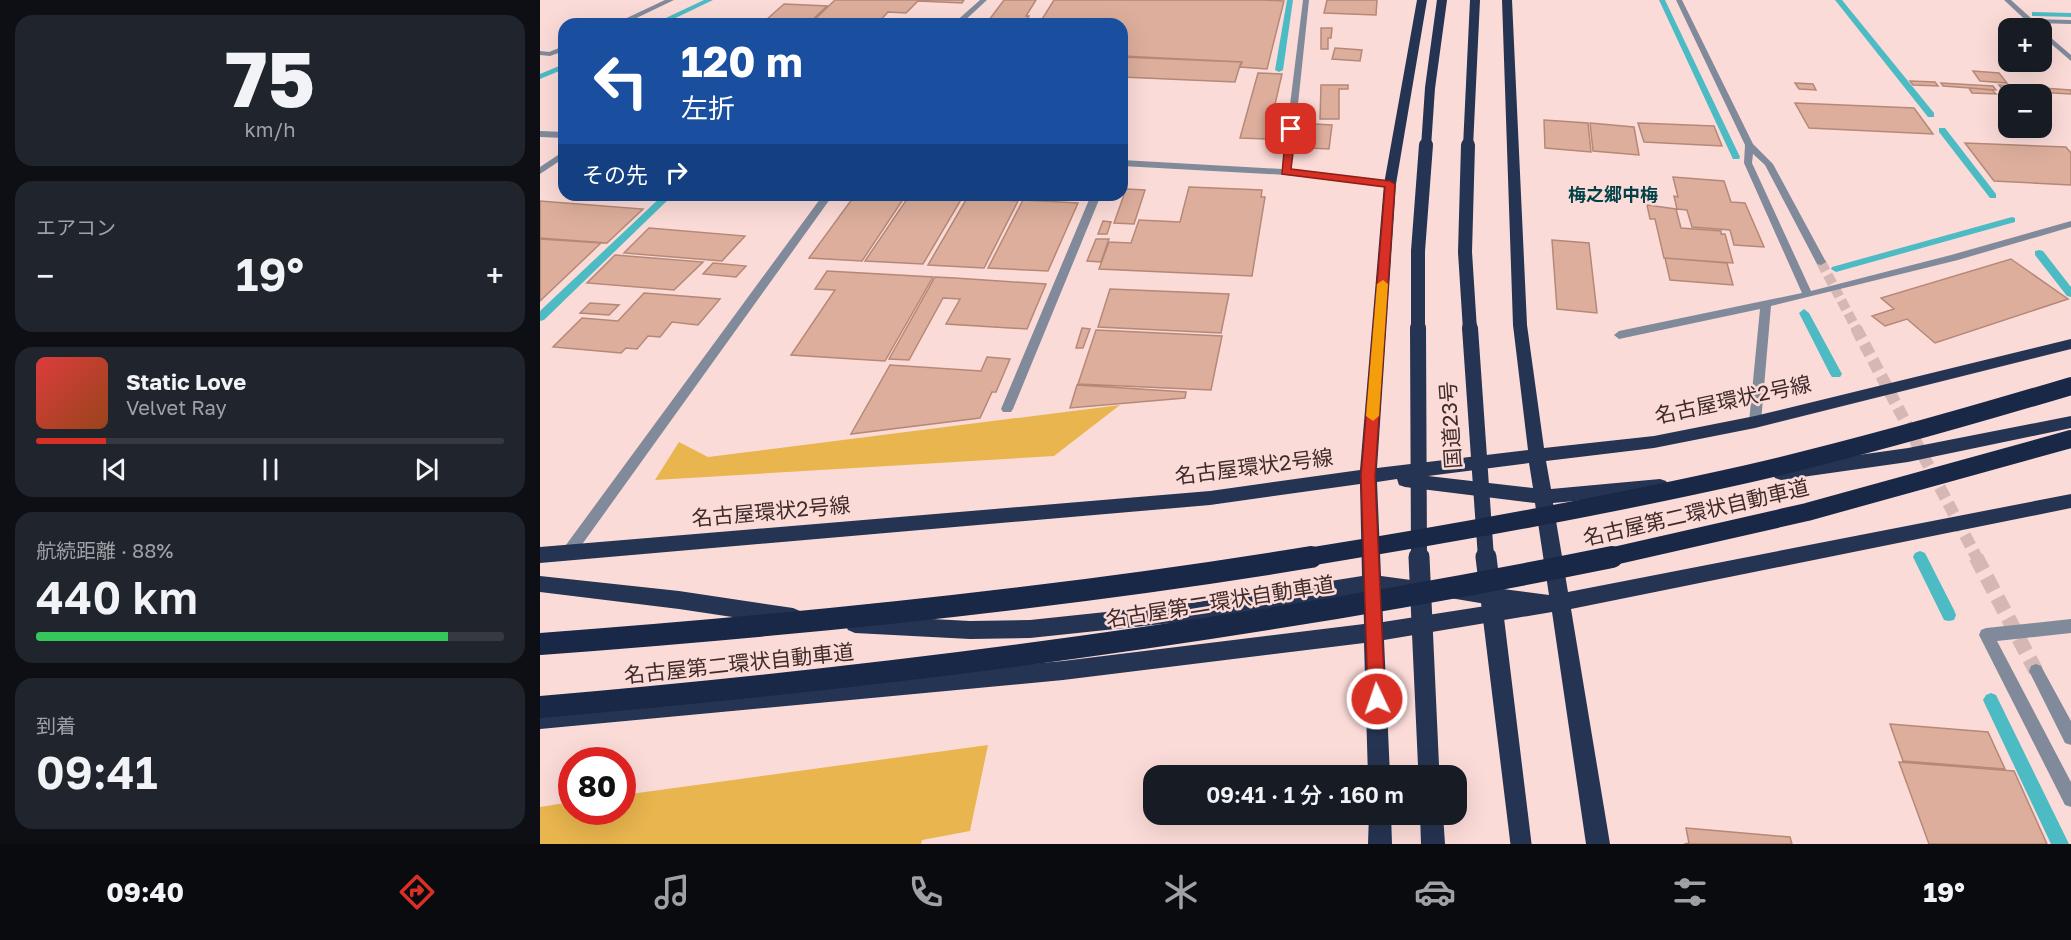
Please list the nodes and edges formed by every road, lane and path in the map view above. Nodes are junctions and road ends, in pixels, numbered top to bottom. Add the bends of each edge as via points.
1 (671, 0) edge
2 (984, 0) edge
3 (1306, 0) edge
4 (1422, 0) edge
5 (1442, 0) edge
6 (1475, 0) edge
7 (1507, 0) edge
8 (1679, 0) edge
9 (2007, 0) edge
10 (631, 18) edge
11 (964, 18) edge
12 (2027, 18) edge
13 (2052, 22) edge
14 (2071, 22) edge
15 (2052, 41) edge
16 (558, 51) edge
17 (540, 53) edge
18 (2071, 59) edge
19 (540, 134) edge
20 (558, 135) edge
21 (1749, 145) junction
22 (558, 158) edge
23 (1128, 163) edge
24 (540, 171) edge
25 (1286, 172) junction
26 (1390, 184) junction
27 (824, 201) edge
28 (1094, 201) edge
29 (2071, 224) edge
30 (1821, 262) tunnel mouth
31 (1808, 295) junction
32 (1766, 304) junction
33 (1619, 335) dead end
34 (2071, 344) edge
35 (2071, 386) edge
36 (1007, 409) dead end
37 (1755, 422) junction
38 (2071, 422) edge
39 (2071, 439) edge
40 (1537, 457) junction
41 (1368, 476) junction
42 (1544, 497) junction
43 (2071, 501) edge
44 (568, 553) junction
45 (540, 555) edge
46 (1371, 583) junction
47 (540, 584) edge
48 (1560, 603) junction
49 (2071, 626) edge
50 (1373, 632) junction
51 (540, 644) edge
52 (2036, 671) tunnel mouth
53 (540, 707) edge
54 (540, 719) edge
55 (2071, 737) edge
56 (1379, 765) edge
57 (1428, 765) edge
58 (2071, 799) edge
59 (1380, 825) edge
60 (1432, 825) edge
61 (1380, 844) edge
62 (1433, 844) edge
63 (1521, 844) edge
64 (1598, 844) edge

1 - 10 street
2 - 11 street
3 - 25 street
4 - 26 highway
5 - 57 highway, 国道23号, bridge via 1430,88 1418,251 1418,543
6 - 63 highway, 国道23号, bridge via 1465,252 1485,548
7 - 40 highway via 1520,325
8 - 21 street
9 - 12 street
13 - 14 street
15 - 18 street
16 - 17 street
19 - 20 street
21 - 30 street via 1769,164
21 - 31 street via 1748,163
22 - 24 street
23 - 25 street
25 - 26 street
26 - 41 highway
27 - 44 street
28 - 36 street
29 - 31 street
31 - 32 street
32 - 33 street
32 - 37 street
34 - 37 highway, 名古屋環状2号線
35 - 51 highway, 名古屋第二環状自動車道, bridge via 1868,444 1703,484 1356,549 1149,582 962,606
37 - 40 highway, 名古屋環状2号線 via 1654,442
38 - 42 highway via 1821,468
39 - 53 highway, 名古屋第二環状自動車道, bridge via 1767,523 1391,600 951,666
40 - 41 highway, 名古屋環状2号線
40 - 42 highway
41 - 42 highway
41 - 44 highway, 名古屋環状2号線 via 1210,498
41 - 46 highway
42 - 48 highway
43 - 48 highway
44 - 45 highway, 名古屋環状2号線
46 - 47 highway via 1108,623 970,630 820,620
46 - 48 highway
46 - 50 highway
48 - 50 highway
48 - 64 highway
49 - 58 street via 1986,635
50 - 54 highway via 1112,665
50 - 56 highway
52 - 55 street
59 - 61 highway
60 - 62 highway

